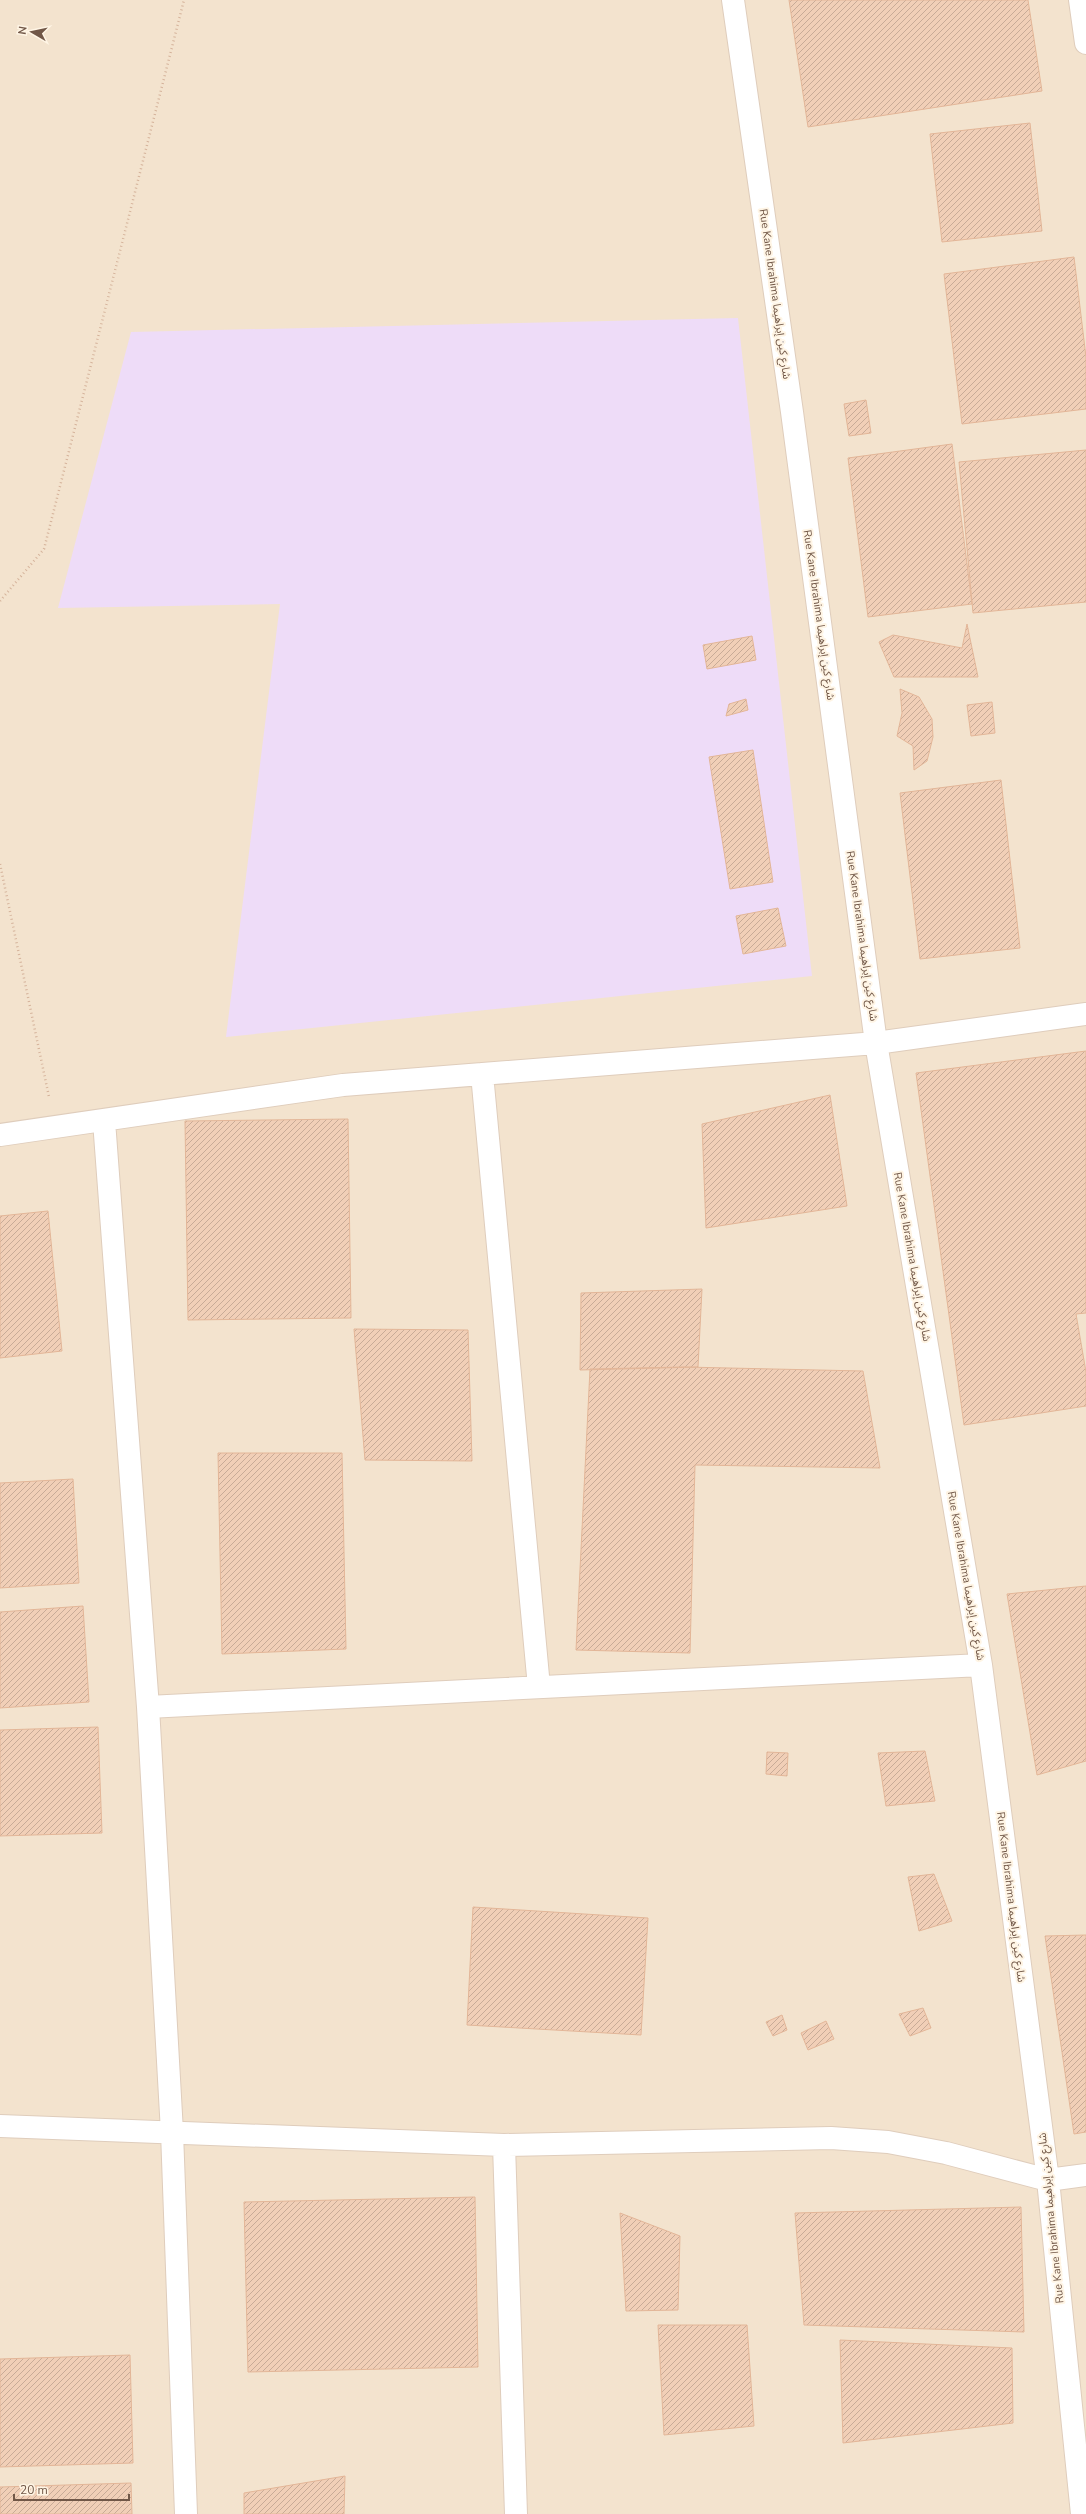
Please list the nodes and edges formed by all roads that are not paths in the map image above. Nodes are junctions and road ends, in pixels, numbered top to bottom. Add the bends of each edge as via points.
1 (733, 0) edge
2 (1080, 0) edge
3 (1086, 44) edge
4 (1086, 1014) edge
5 (876, 1043) junction
6 (482, 1074) junction
7 (104, 1121) junction
8 (0, 1135) edge
9 (981, 1665) junction
10 (539, 1687) junction
11 (148, 1707) junction
12 (0, 2126) edge
13 (172, 2132) junction
14 (504, 2146) junction
15 (1086, 2175) edge
16 (1048, 2180) junction
17 (186, 2514) edge
18 (516, 2514) edge
19 (1082, 2514) edge

1 - 5 street, Rue Kane Ibrahima شارع كين إبراهيما via 793,420
2 - 3 street
4 - 5 street
5 - 6 street
5 - 9 street, Rue Kane Ibrahima شارع كين إبراهيما
6 - 7 street via 344,1085
6 - 10 street
7 - 8 street
7 - 11 street
9 - 10 street
9 - 16 street, Rue Kane Ibrahima شارع كين إبراهيما
10 - 11 street
11 - 13 street
12 - 13 street
13 - 14 street
13 - 17 street
14 - 16 street via 831,2138 888,2142 946,2153
14 - 18 street
15 - 16 street
16 - 19 street, Rue Kane Ibrahima شارع كين إبراهيما

